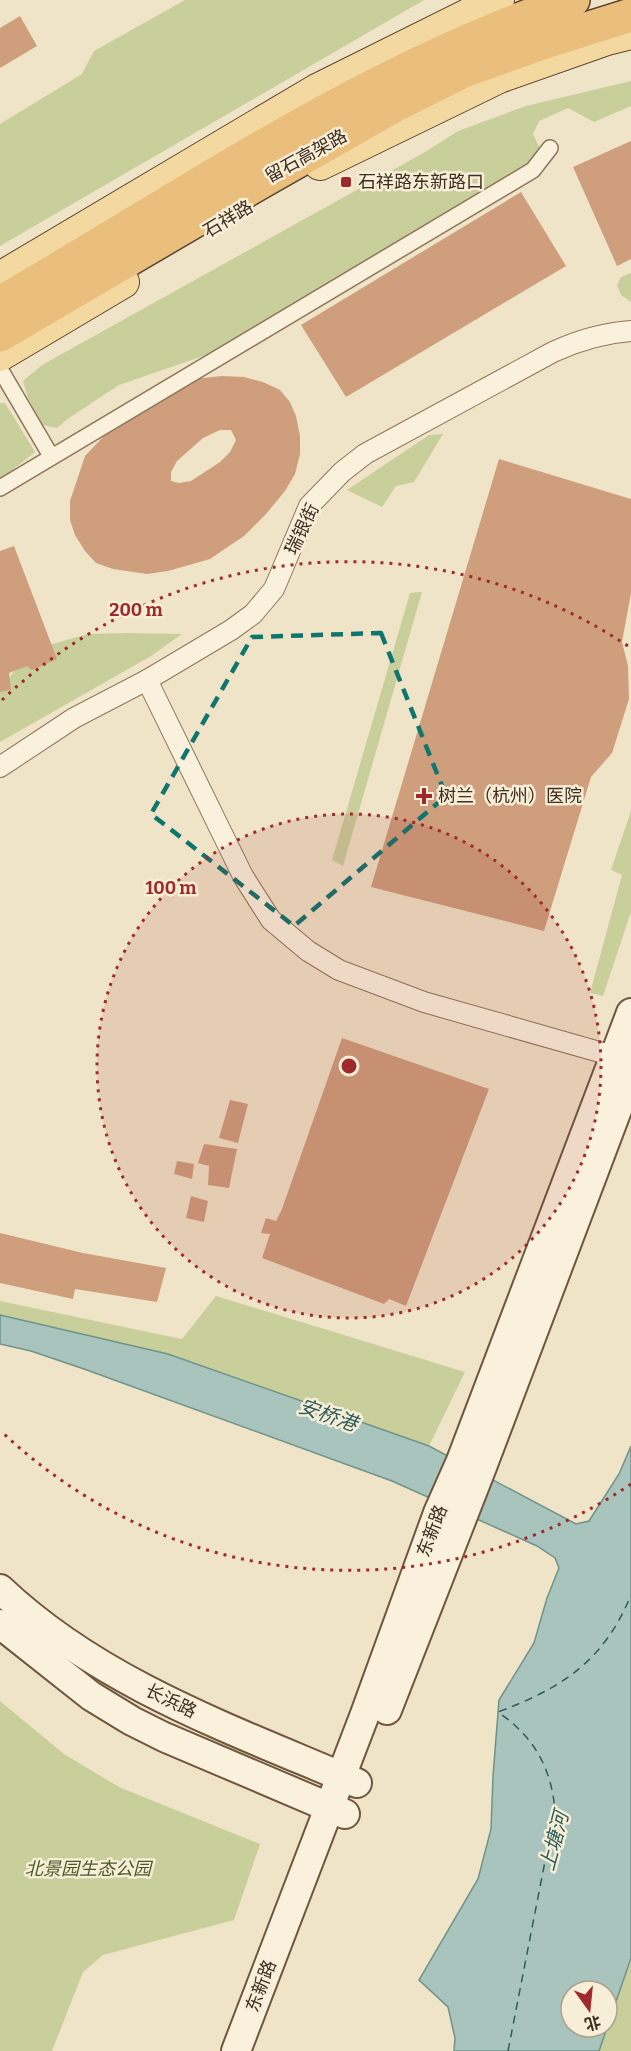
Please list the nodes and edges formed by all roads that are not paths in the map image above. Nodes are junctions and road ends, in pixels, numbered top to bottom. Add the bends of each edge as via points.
1 (498, 0) edge
2 (573, 0) edge
3 (631, 15) edge
4 (631, 33) edge
5 (550, 148) dead end
6 (0, 278) edge
7 (0, 303) edge
8 (631, 332) edge
9 (0, 335) edge
10 (0, 355) edge
11 (0, 369) edge
12 (51, 456) junction
13 (0, 488) edge
14 (147, 680) junction
15 (0, 767) edge
16 (631, 1013) edge
17 (626, 1063) edge
18 (0, 1589) edge
19 (0, 1624) edge
20 (351, 1780) junction
21 (338, 1812) junction
22 (236, 2051) edge
23 (257, 2051) edge

1 - 6 main road via 317,90
2 - 7 highway, 留石高架路 via 440,51 379,81 250,152
3 - 9 highway, 留石高架路 via 464,71 396,105
4 - 10 main road, 石祥路 via 499,77 322,162
5 - 12 street via 533,170
8 - 14 street, 瑞银街 via 598,336 553,352 365,454 309,506 274,590 253,614
11 - 12 street
12 - 13 street
14 - 15 street, 瑞银街 via 74,718
14 - 17 street via 243,876 271,920 308,951 339,970 424,1002
16 - 17 main road, 东新路
17 - 20 main road, 东新路
18 - 20 main road, 长浜路 via 90,1658 173,1704
19 - 21 main road, 长浜路 via 91,1696 132,1721
20 - 21 main road, 东新路
21 - 22 main road, 东新路
21 - 23 main road, 东新路

